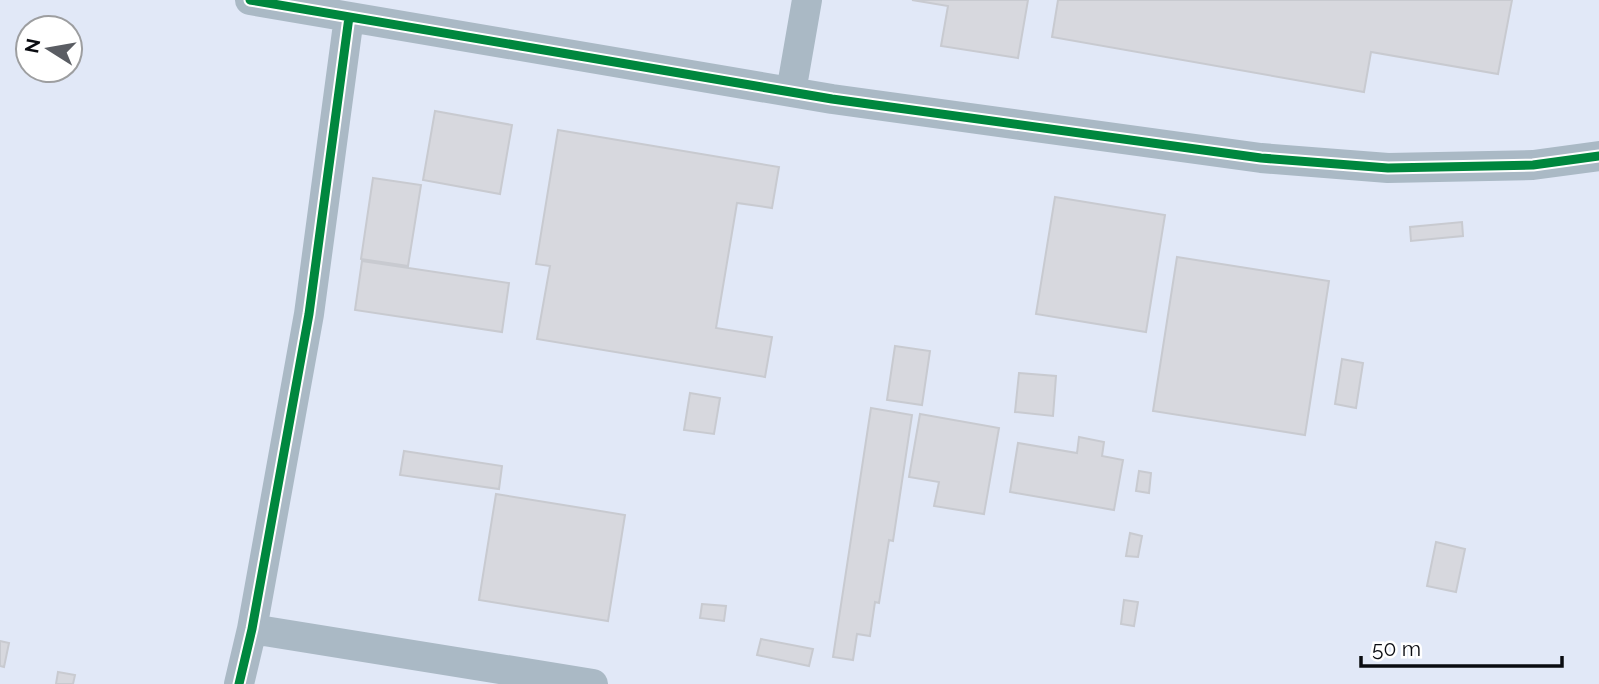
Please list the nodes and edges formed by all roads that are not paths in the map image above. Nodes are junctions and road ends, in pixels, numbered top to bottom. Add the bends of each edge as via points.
1 (250, 0) edge
2 (807, 0) edge
3 (349, 17) junction
4 (791, 92) junction
5 (1599, 156) edge
6 (252, 629) junction
7 (239, 684) edge
8 (593, 684) edge

1 - 3 street
2 - 4 street
3 - 4 street
3 - 6 street via 309,314
4 - 5 street via 1261,158 1388,168 1533,165
6 - 7 street
6 - 8 street

